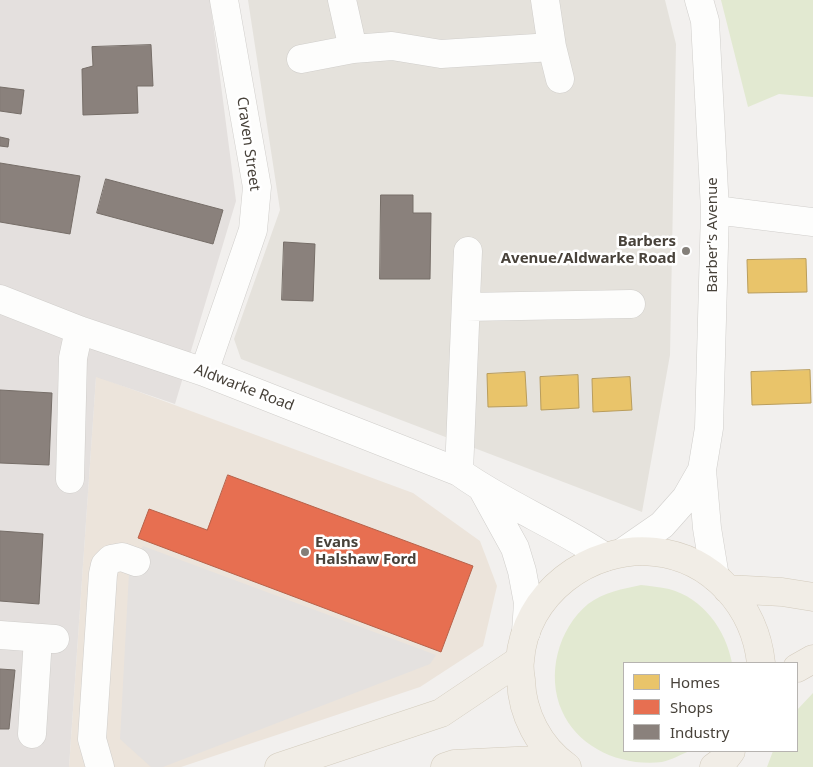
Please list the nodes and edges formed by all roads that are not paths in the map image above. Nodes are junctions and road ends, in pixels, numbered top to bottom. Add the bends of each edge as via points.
1 (224, 0) edge
2 (342, 0) edge
3 (545, 0) edge
4 (699, 0) edge
5 (552, 47) junction
6 (352, 49) junction
7 (301, 59) dead end
8 (560, 79) dead end
9 (715, 210) junction
10 (813, 222) edge
11 (468, 251) dead end
12 (0, 299) edge
13 (631, 304) dead end
14 (466, 307) junction
15 (79, 330) junction
16 (204, 372) junction
17 (702, 470) junction
18 (460, 472) junction
19 (70, 480) dead end
20 (482, 488) junction
21 (614, 554) junction
22 (136, 562) dead end
23 (721, 583) junction
24 (813, 597) edge
25 (526, 632) junction
26 (0, 635) edge
27 (813, 659) edge
28 (520, 660) junction
29 (761, 662) edge
30 (798, 667) edge
31 (32, 734) dead end
32 (730, 752) edge
33 (741, 752) edge
34 (561, 763) edge
35 (100, 767) edge
36 (279, 767) edge
37 (445, 767) edge
38 (714, 767) edge
39 (737, 767) edge

1 - 16 street, Craven Street via 257,187 253,230
2 - 6 street
3 - 5 street
4 - 9 street, Barber's Avenue via 705,21
5 - 6 street via 442,54 392,46
5 - 8 street
6 - 7 street
9 - 10 street
9 - 17 street, Barber's Avenue via 709,428
11 - 14 street
12 - 15 street, Aldwarke Road
13 - 14 street
14 - 18 street
15 - 16 street, Aldwarke Road
15 - 19 street via 73,358
16 - 18 street, Aldwarke Road
17 - 21 street, Barber's Avenue via 686,498 662,525
17 - 23 street, Barber's Avenue via 707,528
18 - 20 street, Aldwarke Road
20 - 21 street, Aldwarke Road via 583,542
20 - 25 street, Aldwarke Road via 515,548 528,603
21 - 23 main road via 655,552 687,560
21 - 25 main road via 579,568 556,585 538,607
22 - 35 street via 122,557 111,559 103,574 92,740
23 - 24 main road
23 - 29 main road via 735,596 750,620
25 - 28 main road
26 - 31 street via 47,638
27 - 30 main road
28 - 34 main road via 522,697 534,730
28 - 36 main road via 441,713
32 - 38 main road
33 - 39 street
34 - 37 main road via 454,764

